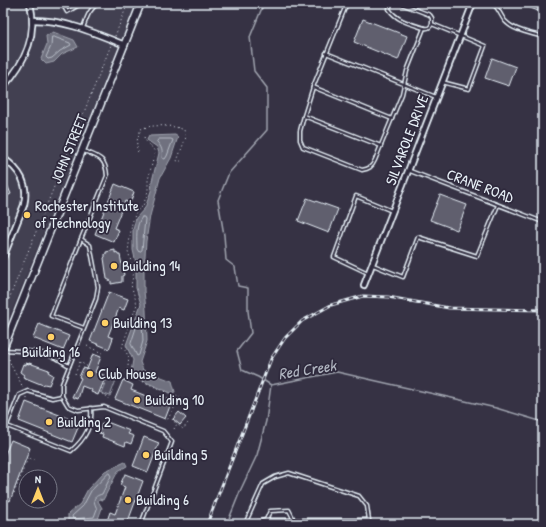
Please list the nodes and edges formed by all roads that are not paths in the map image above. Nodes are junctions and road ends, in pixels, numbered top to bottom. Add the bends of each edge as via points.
1 (30, 3) edge
2 (62, 3) edge
3 (82, 3) edge
4 (99, 3) edge
5 (141, 3) edge
6 (348, 3) edge
7 (390, 3) edge
8 (399, 3) edge
9 (473, 3) edge
10 (493, 3) edge
11 (33, 20) junction
12 (432, 24) junction
13 (83, 28) junction
14 (424, 28) junction
15 (461, 36) junction
16 (543, 37) edge
17 (125, 45) junction
18 (326, 53) junction
19 (442, 82) junction
20 (405, 84) junction
21 (3, 87) edge
22 (313, 88) junction
23 (437, 97) junction
24 (304, 116) junction
25 (392, 119) junction
26 (381, 146) junction
27 (83, 150) junction
28 (3, 158) edge
29 (408, 170) junction
30 (498, 205) junction
31 (393, 211) junction
32 (543, 222) edge
33 (81, 239) junction
34 (3, 258) edge
35 (373, 265) junction
36 (369, 273) junction
37 (364, 285) dead end
38 (84, 328) junction
39 (3, 350) edge
40 (69, 366) junction
41 (62, 396) junction
42 (91, 408) junction
43 (7, 426) junction
44 (3, 435) edge
45 (266, 520) junction
46 (294, 520) junction
47 (141, 524) edge
48 (245, 524) edge
49 (252, 524) edge

1 - 11 street
2 - 3 lane via 67,12
4 - 13 lane via 89,12
5 - 17 street, JOHN STREET
6 - 18 lane
7 - 14 lane via 389,9 392,14
8 - 12 lane via 430,15
9 - 15 street, SILVAROLE DRIVE
10 - 16 lane via 513,27
11 - 13 street via 54,21
11 - 21 street via 26,55
12 - 14 lane via 431,27
12 - 15 lane
13 - 17 street
14 - 20 lane via 406,72
15 - 19 street, SILVAROLE DRIVE
15 - 19 lane via 485,46 469,89
17 - 27 street, JOHN STREET
18 - 20 lane
18 - 22 lane
19 - 23 street, SILVAROLE DRIVE
20 - 23 lane
20 - 25 lane
22 - 24 lane
22 - 25 lane
23 - 29 street, SILVAROLE DRIVE
24 - 26 lane
24 - 26 lane via 300,131 303,147 362,170 368,170 372,166
25 - 26 lane
27 - 33 lane via 104,162 107,176
27 - 39 street, JOHN STREET
28 - 34 street via 23,180 26,198
29 - 30 lane, CRANE ROAD
29 - 31 street, SILVAROLE DRIVE
30 - 32 lane, CRANE ROAD
30 - 35 lane via 477,256 418,237 403,277
31 - 35 street, SILVAROLE DRIVE
31 - 36 lane via 356,196 334,257
33 - 38 lane via 90,245 98,288
33 - 38 lane via 51,316
35 - 36 street, SILVAROLE DRIVE
36 - 37 street, SILVAROLE DRIVE
38 - 40 lane
39 - 40 lane via 39,352
40 - 41 lane via 62,384
41 - 42 lane via 68,406 78,410
41 - 43 lane via 52,398 28,391 19,395
42 - 43 lane via 91,419 82,441 71,452
42 - 47 lane via 104,408 163,431 172,442
43 - 44 lane
45 - 46 lane
45 - 46 lane via 270,511 289,510
45 - 49 lane
46 - 48 lane via 369,520 367,506 359,496 289,473 263,484

